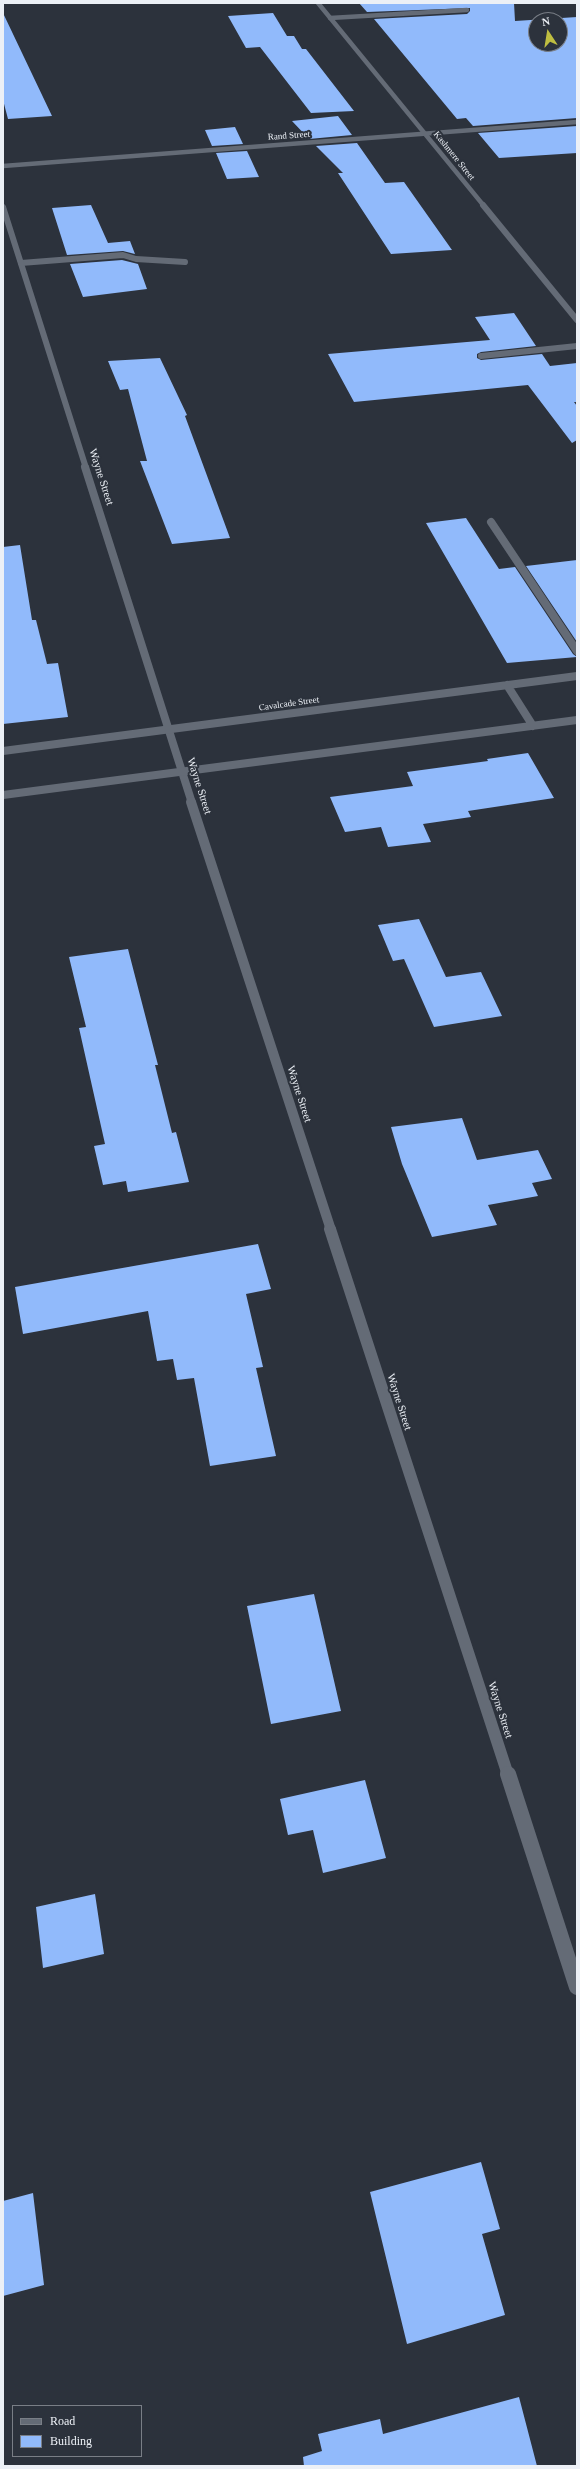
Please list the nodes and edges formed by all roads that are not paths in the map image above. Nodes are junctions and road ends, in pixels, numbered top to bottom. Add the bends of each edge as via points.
1 (318, 3) edge
2 (466, 10) dead end
3 (330, 18) junction
4 (577, 122) edge
5 (425, 133) junction
6 (3, 166) edge
7 (3, 207) edge
8 (185, 262) dead end
9 (21, 263) junction
10 (577, 320) edge
11 (577, 346) edge
12 (481, 356) dead end
13 (491, 522) dead end
14 (577, 651) edge
15 (577, 676) edge
16 (507, 685) junction
17 (577, 720) edge
18 (533, 726) junction
19 (168, 730) junction
20 (3, 751) edge
21 (182, 773) junction
22 (3, 795) edge
23 (577, 1986) edge

1 - 3 street, Kashmere Street
2 - 3 street
3 - 5 street, Kashmere Street
4 - 5 street, Rand Street
5 - 6 street, Rand Street
5 - 10 street, Kashmere Street
7 - 9 street, Wayne Street
8 - 9 street via 123,256
9 - 19 street, Wayne Street
11 - 12 street
13 - 14 street
15 - 16 street, Cavalcade Street
16 - 18 street
16 - 19 street, Cavalcade Street
17 - 18 street
18 - 21 street
19 - 20 street, Cavalcade Street
19 - 21 street, Wayne Street
21 - 22 street
21 - 23 street, Wayne Street

